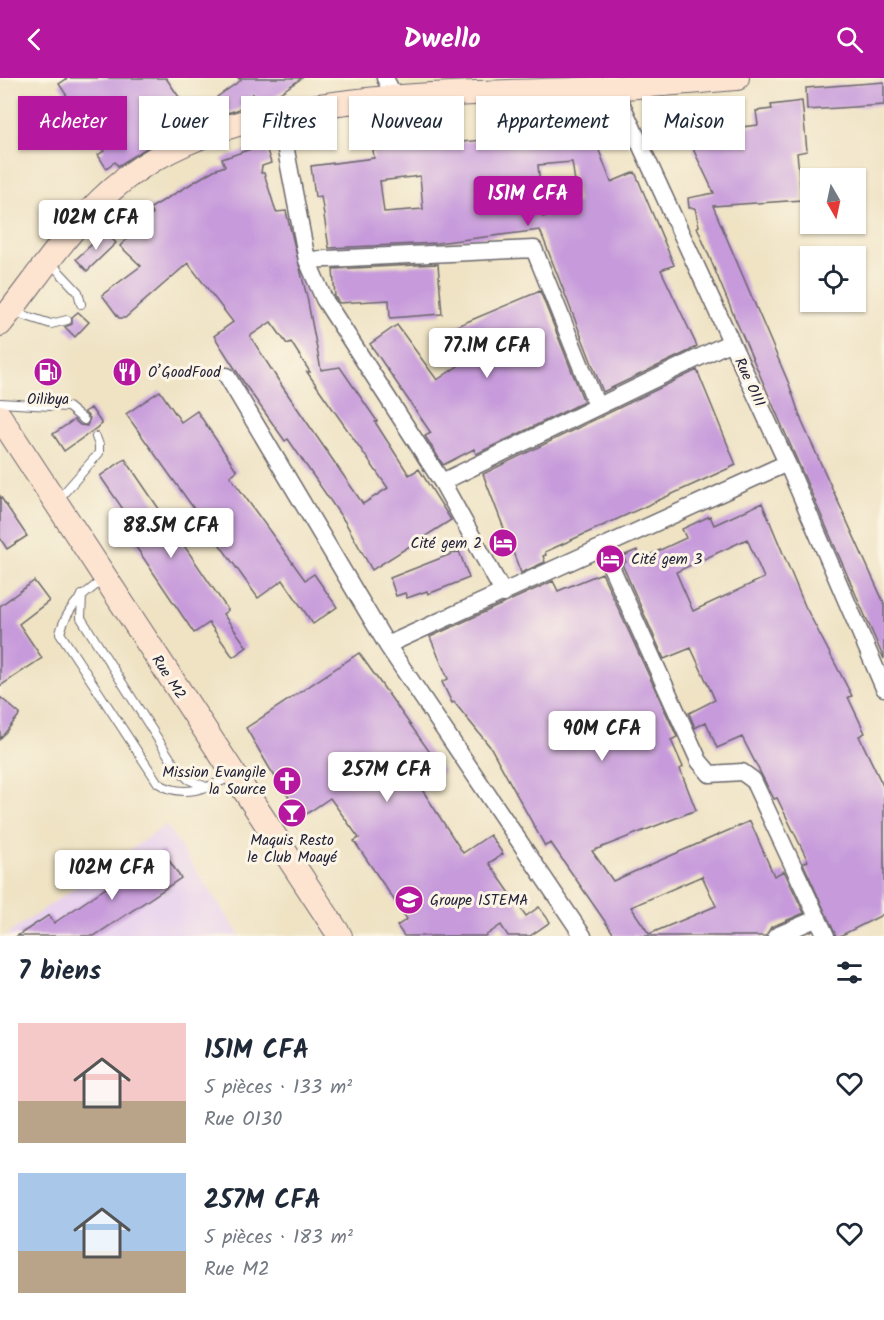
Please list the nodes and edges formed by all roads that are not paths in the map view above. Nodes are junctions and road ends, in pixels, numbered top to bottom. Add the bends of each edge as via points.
1 (737, 78) edge
2 (612, 83) edge
3 (390, 88) edge
4 (337, 100) edge
5 (241, 123) edge
6 (286, 150) edge
7 (48, 260) junction
8 (307, 260) junction
9 (81, 304) dead end
10 (5, 318) edge
11 (66, 320) dead end
12 (731, 342) junction
13 (227, 376) dead end
14 (0, 403) edge
15 (597, 406) junction
16 (0, 417) edge
17 (84, 420) dead end
18 (96, 437) dead end
19 (787, 463) junction
20 (442, 482) junction
21 (57, 502) junction
22 (603, 549) junction
23 (106, 578) junction
24 (82, 594) junction
25 (504, 594) junction
26 (387, 645) junction
27 (884, 688) edge
28 (235, 776) junction
29 (208, 788) junction
30 (818, 918) junction
31 (340, 936) edge
32 (583, 936) edge
33 (776, 936) edge
34 (826, 936) edge

1 - 2 street
2 - 3 street
2 - 12 street, Rue O111
3 - 4 street
5 - 7 street via 191,139 127,178 85,217
6 - 8 street
7 - 9 lane via 78,292
7 - 10 street
8 - 15 street via 534,249
8 - 20 street via 335,319
10 - 11 lane via 51,324
12 - 15 street
12 - 19 street, Rue O111
13 - 26 street
14 - 17 lane via 69,407
15 - 20 street
16 - 21 street, Rue M2
18 - 21 lane via 99,453
19 - 22 street
19 - 27 street, Rue O111
20 - 25 street
21 - 23 street, Rue M2
22 - 25 street
22 - 30 street via 699,761 710,774 742,772 753,780
23 - 24 lane
23 - 28 street, Rue M2
24 - 29 lane via 81,618 175,766 188,779
24 - 29 lane via 65,615 60,633 158,783 168,790
25 - 26 street
26 - 32 street
28 - 29 lane
28 - 31 street, Rue M2
30 - 33 street
30 - 34 street

